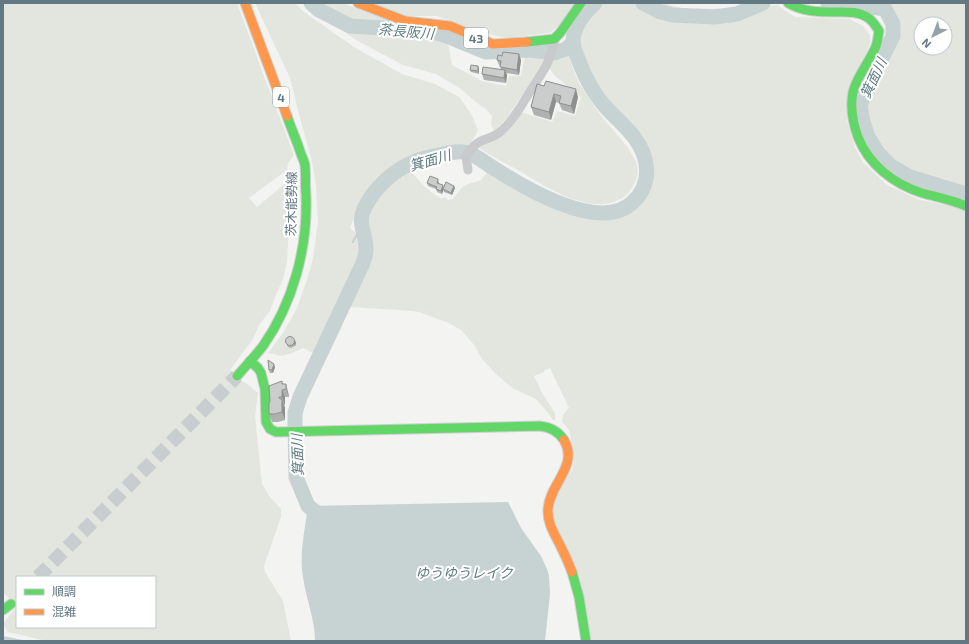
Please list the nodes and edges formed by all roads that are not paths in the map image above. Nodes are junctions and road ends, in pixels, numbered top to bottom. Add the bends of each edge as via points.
1 (245, 3) edge
2 (358, 3) edge
3 (581, 3) edge
4 (790, 4) edge
5 (556, 38) junction
6 (468, 170) dead end
7 (966, 206) edge
8 (252, 359) junction
9 (237, 376) tunnel mouth
10 (11, 604) dead end
11 (3, 610) edge
12 (586, 641) edge

1 - 8 main road, 茨木能勢線 / 4 via 301,154 305,168 306,194 303,243 295,278 270,334
2 - 5 main road, 43 via 405,21 450,26 493,44
3 - 5 main road
4 - 7 main road via 809,11 853,12 866,16 874,23 879,32 877,46 854,90 851,102 852,118 861,144 874,163 890,178 909,188
5 - 6 street via 537,81 520,109 500,132 473,147 466,156
8 - 9 main road, 茨木能勢線 / 4
8 - 12 main road via 260,370 264,383 266,422 274,431 540,426 549,427 557,432 567,446 569,460 550,498 548,515 552,531 572,573
10 - 11 main road

